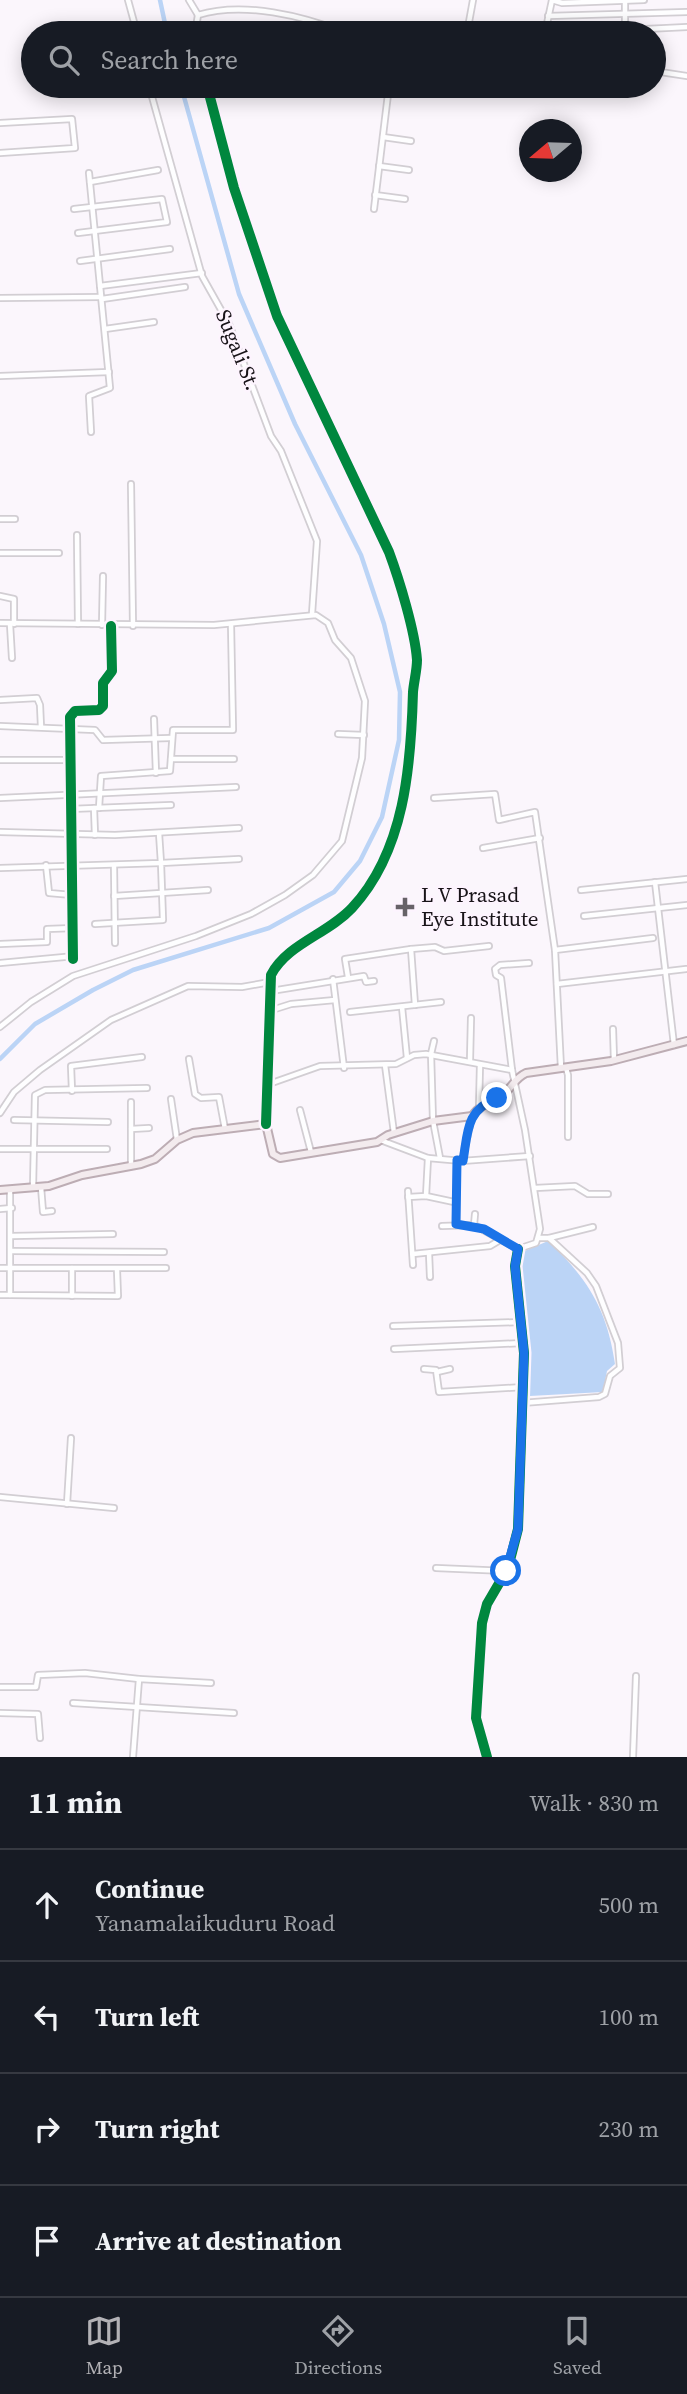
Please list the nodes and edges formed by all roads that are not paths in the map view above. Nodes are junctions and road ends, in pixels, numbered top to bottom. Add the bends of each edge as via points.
1 (128, 0) edge
2 (189, 0) edge
3 (473, 0) edge
4 (625, 0) edge
5 (644, 0) edge
6 (687, 12) edge
7 (198, 15) junction
8 (625, 15) junction
9 (548, 16) junction
10 (134, 21) edge
11 (197, 21) edge
12 (306, 21) edge
13 (469, 21) edge
14 (547, 21) edge
15 (625, 21) edge
16 (687, 27) edge
17 (666, 28) edge
18 (666, 73) edge
19 (687, 76) edge
20 (152, 98) edge
21 (210, 98) edge
22 (388, 98) edge
23 (0, 123) edge
24 (383, 136) junction
25 (411, 141) dead end
26 (0, 153) edge
27 (379, 166) junction
28 (158, 170) dead end
29 (409, 170) dead end
30 (89, 173) dead end
31 (90, 182) junction
32 (375, 195) junction
33 (405, 200) dead end
34 (93, 207) junction
35 (74, 209) dead end
36 (373, 209) dead end
37 (78, 233) dead end
38 (95, 233) junction
39 (170, 249) dead end
40 (98, 259) junction
41 (80, 261) dead end
42 (202, 273) junction
43 (100, 286) junction
44 (185, 287) dead end
45 (0, 298) edge
46 (102, 298) junction
47 (154, 322) dead end
48 (105, 329) junction
49 (109, 372) junction
50 (0, 376) edge
51 (91, 432) dead end
52 (131, 484) dead end
53 (0, 519) edge
54 (15, 519) dead end
55 (77, 535) dead end
56 (0, 553) edge
57 (59, 553) dead end
58 (103, 576) dead end
59 (0, 596) edge
60 (312, 614) junction
61 (0, 623) edge
62 (12, 624) junction
63 (78, 624) junction
64 (232, 624) junction
65 (102, 625) junction
66 (111, 626) junction
67 (133, 626) junction
68 (12, 658) dead end
69 (0, 700) edge
70 (154, 719) dead end
71 (0, 726) edge
72 (41, 727) junction
73 (69, 729) junction
74 (338, 734) dead end
75 (364, 735) junction
76 (170, 738) junction
77 (155, 739) junction
78 (171, 759) junction
79 (234, 759) dead end
80 (0, 760) edge
81 (69, 760) junction
82 (156, 773) junction
83 (236, 787) dead end
84 (98, 794) junction
85 (70, 796) junction
86 (434, 798) dead end
87 (0, 799) edge
88 (171, 805) dead end
89 (97, 808) junction
90 (70, 809) junction
91 (239, 828) dead end
92 (0, 832) edge
93 (159, 833) junction
94 (72, 835) junction
95 (95, 835) junction
96 (540, 838) junction
97 (483, 848) dead end
98 (239, 859) dead end
99 (161, 863) junction
100 (71, 864) junction
101 (46, 865) junction
102 (114, 865) junction
103 (0, 867) edge
104 (687, 879) edge
105 (655, 882) junction
106 (208, 890) dead end
107 (581, 890) dead end
108 (162, 894) junction
109 (72, 895) junction
110 (114, 896) junction
111 (687, 905) edge
112 (658, 908) junction
113 (584, 916) dead end
114 (114, 923) junction
115 (95, 924) dead end
116 (74, 928) junction
117 (653, 938) dead end
118 (115, 943) dead end
119 (0, 944) edge
120 (489, 946) dead end
121 (411, 949) junction
122 (555, 950) junction
123 (0, 962) edge
124 (529, 963) dead end
125 (685, 969) edge
126 (665, 971) junction
127 (348, 977) junction
128 (333, 979) junction
129 (373, 981) dead end
130 (270, 982) junction
131 (557, 984) junction
132 (271, 991) junction
133 (335, 1000) junction
134 (441, 1002) dead end
135 (415, 1005) junction
136 (402, 1006) junction
137 (272, 1010) junction
138 (350, 1012) dead end
139 (471, 1018) dead end
140 (0, 1027) edge
141 (613, 1029) dead end
142 (434, 1041) dead end
143 (687, 1041) edge
144 (674, 1046) junction
145 (431, 1054) junction
146 (142, 1057) dead end
147 (407, 1058) junction
148 (189, 1059) dead end
149 (470, 1060) junction
150 (614, 1061) junction
151 (385, 1065) junction
152 (480, 1065) junction
153 (344, 1068) junction
154 (563, 1068) junction
155 (512, 1070) junction
156 (516, 1078) junction
157 (269, 1084) junction
158 (148, 1088) dead end
159 (72, 1091) junction
160 (171, 1099) dead end
161 (131, 1102) dead end
162 (479, 1105) junction
163 (300, 1110) dead end
164 (0, 1113) edge
165 (472, 1116) junction
166 (14, 1120) dead end
167 (32, 1121) junction
168 (433, 1121) junction
169 (108, 1122) dead end
170 (266, 1124) junction
171 (149, 1128) dead end
172 (131, 1129) junction
173 (225, 1129) junction
174 (394, 1133) junction
175 (568, 1136) dead end
176 (177, 1140) junction
177 (383, 1141) junction
178 (0, 1149) edge
179 (32, 1149) junction
180 (107, 1149) dead end
181 (311, 1152) junction
182 (530, 1156) junction
183 (428, 1158) junction
184 (440, 1158) junction
185 (460, 1160) junction
186 (131, 1167) junction
187 (37, 1188) junction
188 (535, 1188) junction
189 (0, 1190) edge
190 (10, 1190) junction
191 (608, 1194) dead end
192 (426, 1196) junction
193 (454, 1202) junction
194 (12, 1208) junction
195 (0, 1209) edge
196 (52, 1212) dead end
197 (475, 1213) dead end
198 (456, 1224) junction
199 (474, 1225) junction
200 (442, 1226) dead end
201 (593, 1227) dead end
202 (113, 1234) dead end
203 (12, 1236) junction
204 (539, 1238) junction
205 (549, 1238) junction
206 (500, 1240) junction
207 (518, 1249) junction
208 (12, 1251) junction
209 (164, 1252) dead end
210 (429, 1253) junction
211 (413, 1254) junction
212 (414, 1265) dead end
213 (11, 1267) junction
214 (0, 1268) edge
215 (72, 1268) junction
216 (166, 1269) dead end
217 (117, 1270) junction
218 (430, 1277) dead end
219 (0, 1295) edge
220 (10, 1295) junction
221 (72, 1296) junction
222 (521, 1322) junction
223 (393, 1326) dead end
224 (523, 1343) junction
225 (394, 1349) dead end
226 (424, 1369) dead end
227 (450, 1369) dead end
228 (437, 1373) junction
229 (523, 1387) junction
230 (522, 1404) junction
231 (71, 1438) dead end
232 (0, 1497) edge
233 (67, 1504) junction
234 (114, 1508) dead end
235 (436, 1568) dead end
236 (506, 1571) junction
237 (636, 1676) dead end
238 (139, 1679) junction
239 (211, 1683) dead end
240 (0, 1687) edge
241 (74, 1703) dead end
242 (135, 1707) junction
243 (0, 1713) edge
244 (233, 1713) dead end
245 (40, 1738) dead end
246 (133, 1757) edge
247 (488, 1757) edge
248 (633, 1757) edge

1 - 10 street
2 - 7 street
3 - 13 street
4 - 5 street
4 - 8 street
4 - 9 street via 552,0
6 - 8 street
7 - 11 street
7 - 12 street via 239,9
8 - 9 street
8 - 15 street
9 - 14 street
16 - 17 street
18 - 19 street
20 - 42 street, Sugali St.
21 - 130 street via 234,188 277,316 388,552 401,586 417,663 407,783 381,865 351,909 283,957
22 - 24 street
23 - 26 street via 72,119 75,148
24 - 25 street
24 - 27 street
27 - 29 street
27 - 32 street
28 - 31 street
30 - 31 street
31 - 34 street
32 - 33 street
32 - 36 street
34 - 35 street
34 - 38 street
34 - 38 street via 162,199 167,222
37 - 38 street
38 - 40 street
39 - 40 street
40 - 41 street
40 - 43 street
42 - 43 street
42 - 60 street, Sugali St. via 229,324 271,436 314,531 317,555
43 - 46 street
44 - 46 street
45 - 46 street
46 - 48 street
47 - 48 street
48 - 49 street
49 - 50 street
49 - 51 street via 109,391 89,396
52 - 67 street
53 - 54 street
55 - 63 street
56 - 57 street
58 - 65 street
59 - 62 street via 14,599
60 - 64 street
60 - 75 street via 324,618 351,658 365,701
61 - 62 street
62 - 63 street
62 - 68 street
63 - 65 street
64 - 67 street
64 - 76 street via 233,730 176,729
65 - 66 street
66 - 67 street
66 - 73 street via 112,671 103,682 103,706 72,713
69 - 72 street via 37,698
70 - 77 street
71 - 72 street
72 - 73 street
73 - 77 street via 98,731 103,740
73 - 81 street
74 - 75 street
75 - 140 street via 342,841 303,884 214,929 73,976
76 - 77 street
76 - 78 street
77 - 82 street
78 - 79 street
78 - 82 street via 170,772
80 - 81 street
81 - 85 street
82 - 84 street via 101,776
83 - 84 street
84 - 85 street
84 - 89 street
85 - 87 street
85 - 90 street
86 - 96 street via 495,794 499,820 535,812
88 - 89 street
89 - 90 street
89 - 95 street
90 - 94 street
91 - 93 street
92 - 94 street
93 - 95 street
93 - 99 street
94 - 95 street
94 - 100 street
96 - 97 street
96 - 122 street
98 - 99 street
99 - 102 street
99 - 108 street
100 - 101 street
100 - 102 street
100 - 109 street
101 - 103 street
101 - 109 street via 49,893
102 - 110 street
104 - 105 street
105 - 107 street
105 - 112 street
106 - 108 street
108 - 110 street
108 - 114 street via 163,920
109 - 116 street
110 - 114 street
111 - 112 street
112 - 113 street
112 - 126 street
114 - 115 street
114 - 118 street
116 - 119 street via 47,929 47,942
116 - 123 street via 74,957
117 - 122 street
120 - 121 street
121 - 127 street via 345,959
121 - 135 street
122 - 131 street
124 - 155 street via 495,969 501,978
125 - 126 street
126 - 131 street
126 - 144 street
127 - 128 street
127 - 129 street via 365,976 366,982
128 - 132 street
128 - 133 street
130 - 132 street
130 - 164 street via 242,987 188,986 111,1020 40,1070 14,1092
131 - 154 street
132 - 137 street
133 - 137 street
133 - 153 street
134 - 135 street
135 - 136 street
136 - 138 street
136 - 147 street
137 - 157 street
139 - 149 street
141 - 150 street
142 - 145 street
143 - 144 main road
144 - 150 main road
145 - 147 street
145 - 149 street
145 - 168 street
146 - 159 street via 71,1066
147 - 151 street
148 - 173 street via 195,1094 219,1097
149 - 152 street
150 - 154 main road
151 - 153 street
151 - 174 street
152 - 155 street
152 - 162 street
153 - 157 street via 312,1068
154 - 156 main road
154 - 175 street
155 - 156 street
156 - 162 main road via 502,1096
156 - 182 street
157 - 170 street
158 - 159 street
159 - 167 street via 45,1090 35,1095
160 - 176 street
161 - 172 street
162 - 165 main road
163 - 181 street
165 - 168 main road
165 - 185 street
166 - 167 street
167 - 169 street
167 - 179 street
168 - 174 main road
168 - 184 street
170 - 173 main road
170 - 181 main road via 275,1157
171 - 172 street
172 - 186 street
173 - 176 main road
174 - 177 main road
176 - 186 main road via 155,1159
177 - 181 main road
177 - 183 street
178 - 179 street
179 - 180 street
179 - 187 street
182 - 185 street
182 - 188 street
183 - 184 street
183 - 192 street
184 - 185 street
185 - 193 street
186 - 187 main road
187 - 190 main road
187 - 196 street via 43,1212
188 - 191 street via 575,1186 589,1194
188 - 204 street
189 - 190 main road
190 - 194 street
192 - 193 street
192 - 211 street via 408,1194
193 - 198 street
194 - 195 street
194 - 203 street
197 - 199 street
198 - 199 street
198 - 200 street
199 - 206 street
201 - 205 street
202 - 203 street
203 - 208 street
204 - 205 street
204 - 207 street
205 - 230 street via 596,1286 618,1343 620,1368 599,1397
206 - 207 street
206 - 210 street via 490,1246
207 - 222 street via 515,1266
208 - 209 street
208 - 213 street
210 - 211 street
210 - 218 street
211 - 212 street
213 - 214 street
213 - 215 street
213 - 220 street
215 - 217 street
215 - 221 street
216 - 217 street
217 - 221 street via 118,1296
219 - 220 street
220 - 221 street
222 - 223 street
222 - 224 street
224 - 225 street
224 - 229 street
226 - 228 street
227 - 228 street
228 - 229 street via 439,1392
229 - 230 street
230 - 236 street via 518,1529
231 - 233 street
232 - 233 street
233 - 234 street
235 - 236 street
236 - 247 street via 482,1623 476,1711
237 - 248 street
238 - 239 street
238 - 240 street via 70,1673 38,1675 36,1687
238 - 242 street
241 - 242 street
242 - 244 street
242 - 246 street
243 - 245 street via 37,1714

